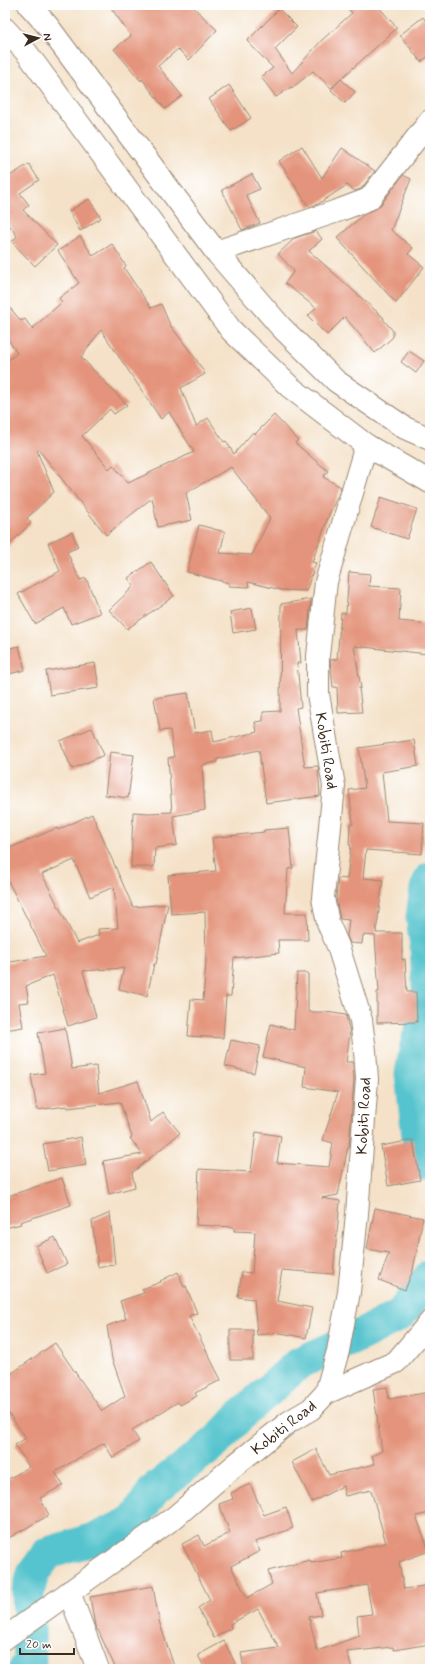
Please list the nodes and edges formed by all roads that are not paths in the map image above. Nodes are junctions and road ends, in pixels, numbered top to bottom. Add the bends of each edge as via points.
1 (29, 5) edge
2 (5, 29) edge
3 (430, 121) edge
4 (216, 252) junction
5 (430, 439) edge
6 (366, 445) junction
7 (430, 482) edge
8 (430, 1322) edge
9 (326, 1393) junction
10 (69, 1592) junction
11 (5, 1638) edge
12 (98, 1669) edge

1 - 4 street via 47,24
2 - 6 street via 27,52 231,330 290,387
3 - 4 street via 369,199
4 - 5 street via 280,327 336,381 405,428
6 - 7 street
6 - 9 street, Kobiti Road via 326,582 318,656 319,701 334,786 323,898 328,923 338,946 361,1020 367,1079 349,1292 339,1345
8 - 9 street via 396,1362
9 - 10 street, Kobiti Road via 311,1408 271,1436 175,1517
10 - 11 street, Kobiti Road
10 - 12 street

